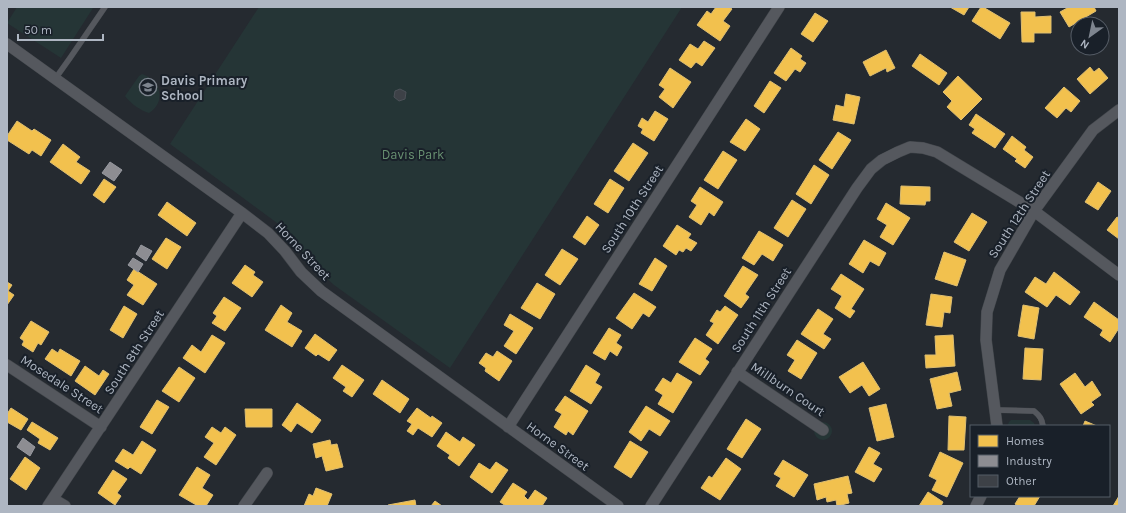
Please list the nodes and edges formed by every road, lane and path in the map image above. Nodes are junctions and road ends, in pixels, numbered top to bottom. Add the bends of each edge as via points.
1 (105, 7) edge
2 (780, 7) edge
3 (7, 44) edge
4 (55, 79) junction
5 (1119, 110) edge
6 (1034, 211) junction
7 (242, 213) junction
8 (1119, 275) edge
9 (7, 365) edge
10 (737, 372) junction
11 (994, 410) junction
12 (996, 425) edge
13 (1043, 425) edge
14 (102, 426) junction
15 (508, 427) junction
16 (823, 430) dead end
17 (267, 473) dead end
18 (980, 497) edge
19 (51, 502) edge
20 (65, 506) edge
21 (244, 506) edge
22 (618, 506) edge
23 (651, 506) edge
24 (976, 506) edge

1 - 4 lane
2 - 15 street, South 10th Street
3 - 4 street, Horne Street
4 - 7 street, Horne Street
5 - 6 street, South 12th Street via 1093,130
6 - 8 street
6 - 10 street, South 11th Street via 937,152 910,148 882,160 871,169
6 - 11 street, South 12th Street via 1000,270 987,312 986,340
7 - 14 street, South 8th Street
7 - 15 street, Horne Street via 268,233 321,291
9 - 14 street, Mosedale Street
10 - 16 street, Millburn Court
10 - 23 street, South 11th Street
11 - 12 street, South 12th Street
11 - 13 lane via 1034,412 1039,415
14 - 19 street, South 8th Street
15 - 22 street, Horne Street
17 - 21 street
18 - 24 street
19 - 20 street

